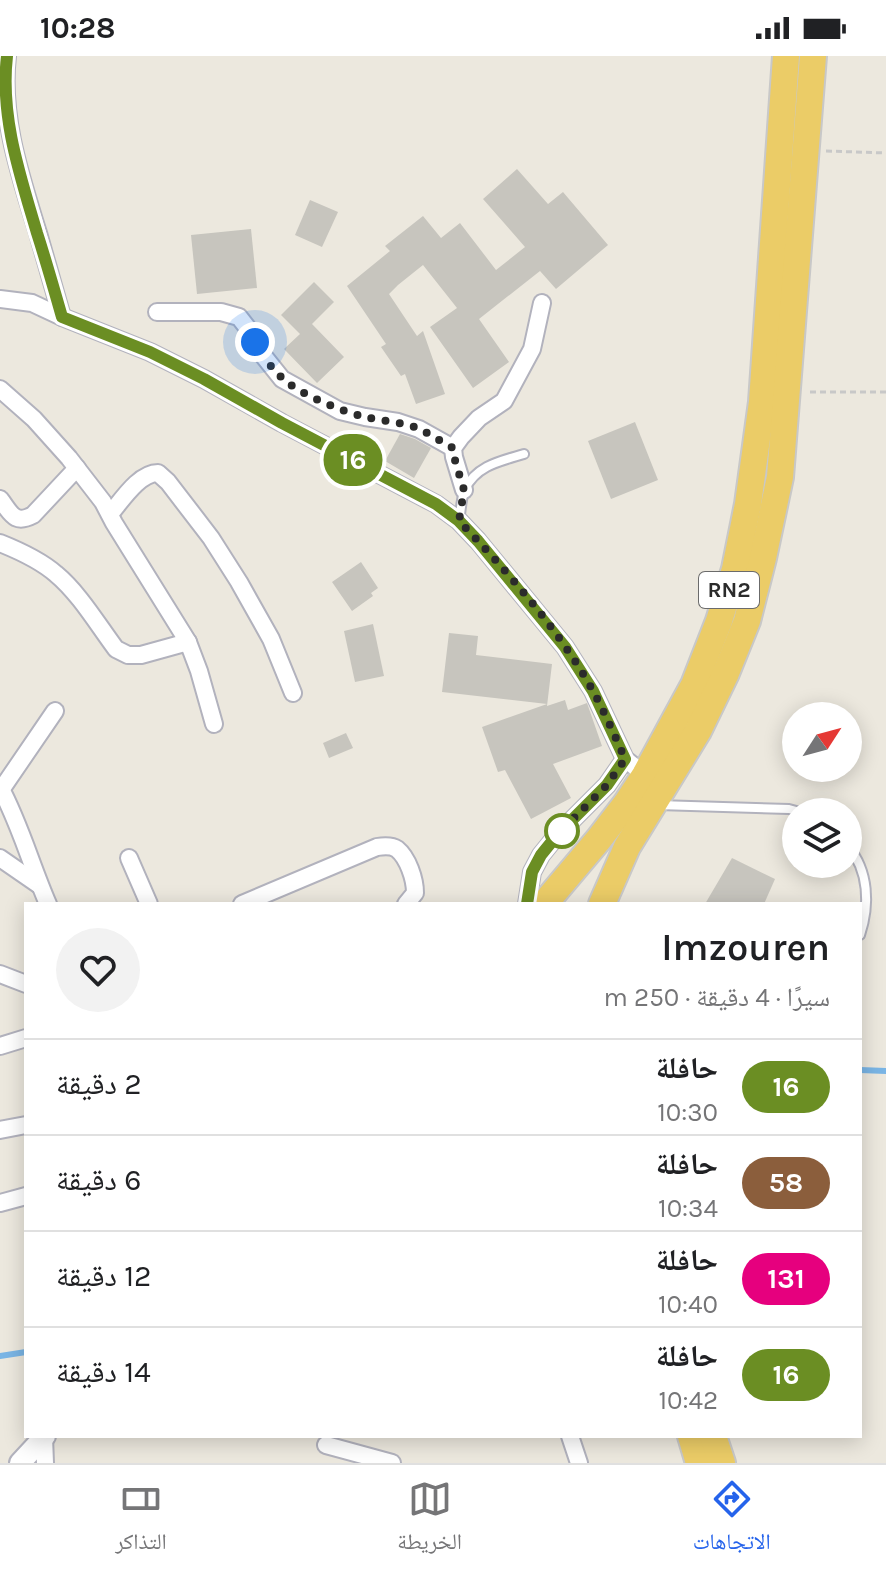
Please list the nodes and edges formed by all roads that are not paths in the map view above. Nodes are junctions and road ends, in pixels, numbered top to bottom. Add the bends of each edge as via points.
1 (7, 56) edge
2 (786, 56) edge
3 (813, 56) edge
4 (0, 299) edge
5 (542, 303) dead end
6 (157, 312) dead end
7 (62, 317) junction
8 (0, 389) edge
9 (453, 448) junction
10 (524, 454) dead end
11 (77, 468) junction
12 (464, 490) junction
13 (0, 499) edge
14 (110, 514) junction
15 (459, 521) junction
16 (0, 543) edge
17 (188, 642) junction
18 (293, 693) dead end
19 (55, 711) dead end
20 (214, 724) dead end
21 (635, 767) junction
22 (1, 788) edge
23 (653, 805) junction
24 (782, 809) edge
25 (0, 858) edge
26 (129, 858) dead end
27 (862, 874) edge
28 (40, 886) junction
29 (47, 902) edge
30 (148, 902) edge
31 (247, 902) edge
32 (408, 902) edge
33 (527, 902) edge
34 (546, 902) edge
35 (603, 902) edge
36 (862, 930) edge
37 (0, 974) edge
38 (24, 983) edge
39 (24, 1039) edge
40 (0, 1046) edge
41 (24, 1125) edge
42 (0, 1130) edge
43 (24, 1197) edge
44 (0, 1203) edge
45 (42, 1438) edge
46 (44, 1438) edge
47 (571, 1438) edge
48 (692, 1438) edge
49 (714, 1438) edge
50 (327, 1440) edge
51 (20, 1463) edge
52 (45, 1463) edge
53 (322, 1463) edge
54 (392, 1463) edge
55 (579, 1463) edge
56 (699, 1463) edge
57 (722, 1463) edge

1 - 7 street via 9,127
2 - 21 highway, RN2 via 762,402 735,569 694,685
3 - 23 highway, RN2 via 780,477 747,621 698,731
4 - 7 street via 32,303
5 - 9 street via 532,349 504,401 479,418
6 - 9 street via 239,317 282,379 340,411 398,422
7 - 15 street via 204,379
8 - 11 street
9 - 12 street
10 - 12 lane via 476,473
11 - 13 street via 24,520 13,516
11 - 14 street
12 - 15 lane
14 - 17 street
14 - 18 street via 151,473 168,482 239,582
15 - 21 street via 565,647
16 - 17 street via 56,573 116,649 141,655
17 - 20 street
19 - 22 street
21 - 33 street via 607,785 541,855
21 - 34 highway, RN2 via 617,816
22 - 28 street
23 - 24 lane
23 - 35 highway, RN2
25 - 28 street
26 - 30 street
27 - 36 lane via 867,889
28 - 29 street
31 - 32 street via 388,846 405,859 415,881
37 - 38 street
39 - 40 street
41 - 42 street
43 - 44 street
45 - 51 street
46 - 52 street
47 - 55 street
48 - 56 highway
49 - 57 highway
50 - 53 street
50 - 54 street

